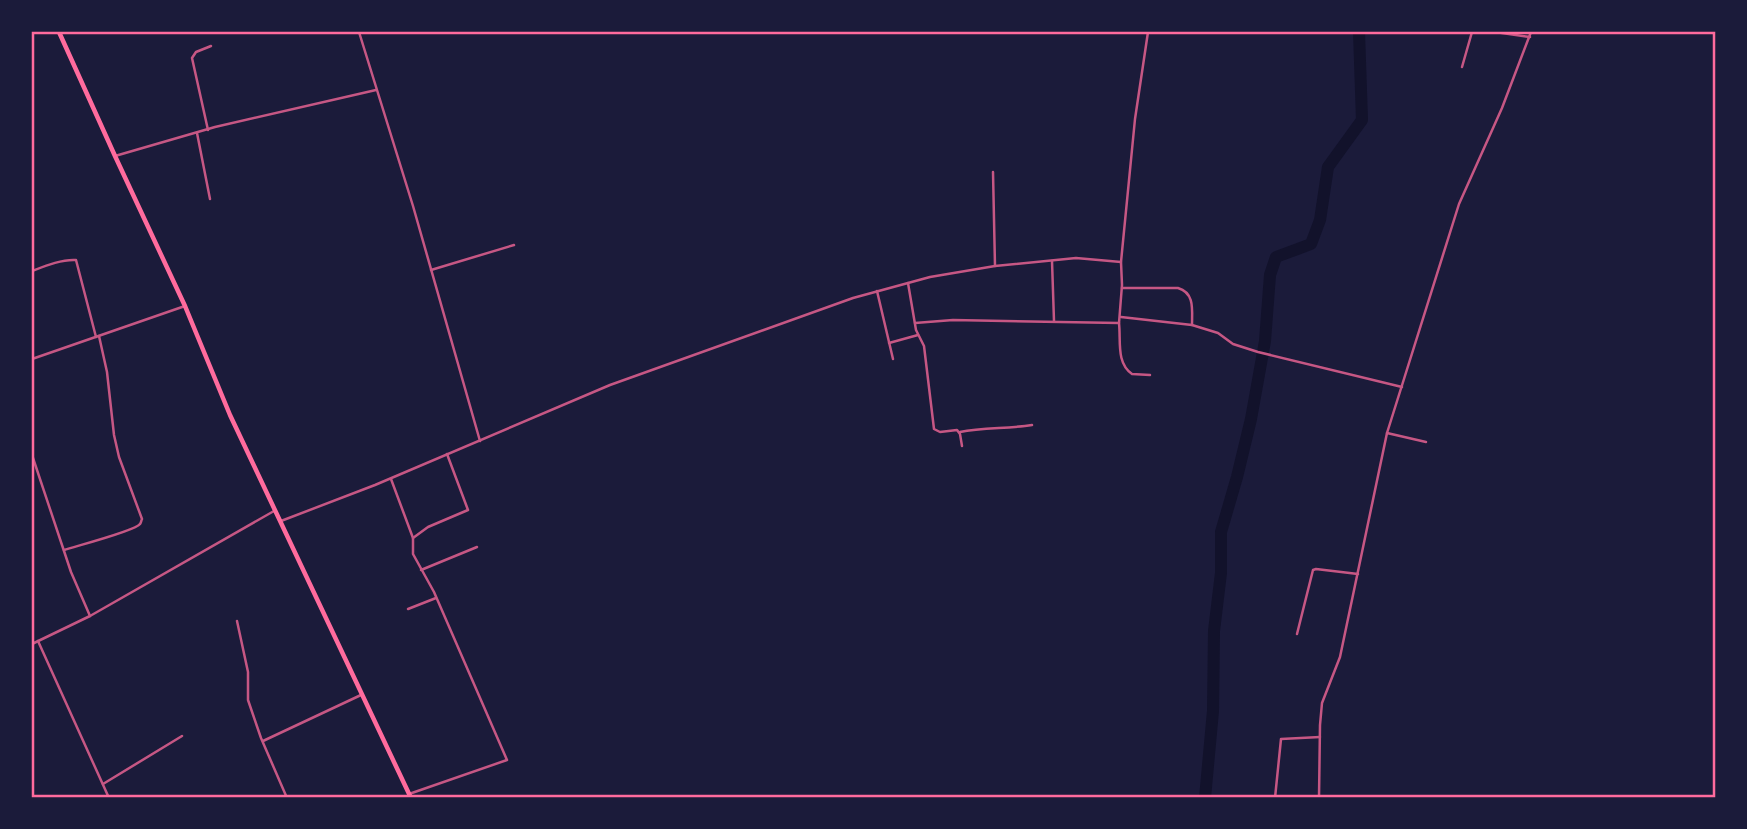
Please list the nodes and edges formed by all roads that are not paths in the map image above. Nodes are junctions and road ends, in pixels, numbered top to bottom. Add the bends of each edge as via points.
1 (58, 32) edge
2 (359, 32) edge
3 (1149, 32) edge
4 (1472, 32) edge
5 (1495, 32) edge
6 (1531, 32) edge
7 (1530, 37) junction
8 (211, 46) dead end
9 (1462, 68) dead end
10 (376, 90) junction
11 (208, 130) junction
12 (197, 133) junction
13 (115, 156) junction
14 (993, 172) dead end
15 (210, 199) dead end
16 (514, 245) dead end
17 (1052, 261) junction
18 (1121, 262) junction
19 (995, 266) junction
20 (431, 270) junction
21 (32, 271) edge
22 (908, 283) junction
23 (1122, 288) junction
24 (877, 291) junction
25 (185, 306) junction
26 (1121, 317) junction
27 (1055, 322) junction
28 (915, 323) junction
29 (1119, 323) junction
30 (1192, 325) junction
31 (918, 335) junction
32 (97, 336) junction
33 (889, 343) junction
34 (32, 359) edge
35 (893, 359) dead end
36 (1150, 374) dead end
37 (1402, 387) junction
38 (1032, 425) dead end
39 (960, 432) junction
40 (1387, 433) junction
41 (480, 441) junction
42 (1426, 442) dead end
43 (962, 446) dead end
44 (447, 454) junction
45 (32, 455) edge
46 (390, 479) junction
47 (276, 511) junction
48 (281, 521) junction
49 (413, 538) junction
50 (477, 547) dead end
51 (64, 550) junction
52 (421, 570) junction
53 (1358, 574) junction
54 (436, 598) junction
55 (408, 608) dead end
56 (90, 616) junction
57 (237, 621) dead end
58 (1297, 634) dead end
59 (38, 641) junction
60 (32, 644) edge
61 (362, 694) junction
62 (181, 736) dead end
63 (1320, 737) junction
64 (263, 741) junction
65 (103, 784) junction
66 (410, 796) edge
67 (109, 797) edge
68 (287, 797) edge
69 (1275, 797) edge
70 (1319, 797) edge

1 - 13 main road
2 - 10 street
3 - 18 street
4 - 9 street
5 - 7 street
6 - 7 street
7 - 37 street via 1459,204
8 - 11 street via 192,58
10 - 11 street
10 - 20 street
11 - 12 street
12 - 13 street
12 - 15 street
13 - 25 main road
14 - 19 street
16 - 20 street
17 - 18 street
17 - 19 street
17 - 27 street
18 - 23 street
19 - 22 street
20 - 41 street
21 - 32 street via 76,260
22 - 24 street
22 - 28 street
23 - 26 street
23 - 30 street via 1184,289 1191,299
24 - 33 street
24 - 41 street via 610,385
25 - 32 street
25 - 47 main road
26 - 29 street
26 - 30 street
27 - 28 street
27 - 29 street
28 - 31 street
29 - 36 street via 1123,366 1132,374
30 - 37 street via 1258,352
31 - 33 street
31 - 39 street via 924,346 934,429
32 - 34 street
32 - 51 street via 119,457 142,523
33 - 35 street
37 - 40 street
38 - 39 street
39 - 43 street
40 - 42 street
40 - 53 street
41 - 44 street
44 - 46 street
44 - 49 street via 468,510
45 - 51 street
46 - 48 street
46 - 49 street
47 - 48 main road
47 - 56 street
48 - 61 main road
49 - 52 street via 413,554
50 - 52 street
51 - 56 street
52 - 54 street
53 - 58 street via 1312,570
53 - 63 street via 1340,657 1322,703
54 - 55 street
54 - 66 street via 507,760
56 - 59 street
57 - 64 street via 248,672 248,700
59 - 60 street
59 - 65 street
61 - 64 street
61 - 66 main road
62 - 65 street
63 - 69 street via 1280,740
63 - 70 street
64 - 68 street
65 - 67 street

